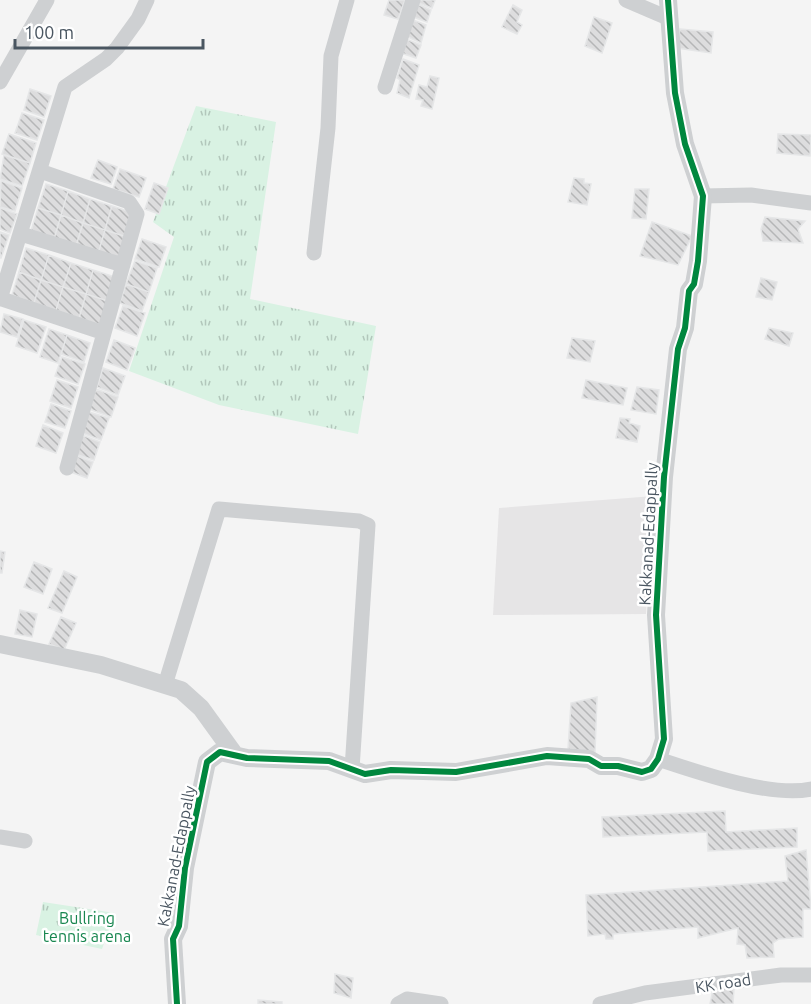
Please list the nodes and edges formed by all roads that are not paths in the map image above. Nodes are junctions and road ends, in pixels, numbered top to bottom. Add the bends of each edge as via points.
1 (47, 0) edge
2 (147, 0) edge
3 (347, 0) edge
4 (413, 0) edge
5 (626, 0) edge
6 (668, 9) edge
7 (0, 82) edge
8 (385, 87) dead end
9 (40, 171) junction
10 (703, 196) junction
11 (811, 203) edge
12 (21, 234) junction
13 (314, 253) dead end
14 (123, 265) junction
15 (1, 299) edge
16 (104, 333) junction
17 (67, 468) dead end
18 (0, 644) edge
19 (165, 685) junction
20 (235, 755) junction
21 (658, 759) junction
22 (352, 769) junction
23 (811, 789) edge
24 (0, 837) edge
25 (25, 841) dead end
26 (811, 975) edge
27 (177, 1004) edge
28 (398, 1004) edge
29 (441, 1004) edge
30 (600, 1004) edge

1 - 7 street
2 - 9 street via 117,48 65,87
3 - 13 street via 331,56 328,128
4 - 8 street
5 - 6 street
6 - 10 street, Kakkanad-Edappally via 675,93 685,144
9 - 12 street
9 - 14 street via 129,202 136,220
10 - 11 street via 752,195
10 - 21 street, Kakkanad-Edappally via 699,261 678,349 663,477 656,615 664,739
12 - 14 street
12 - 15 street
14 - 16 street
15 - 16 street
16 - 17 street
18 - 19 street via 101,665
19 - 20 street via 181,690 201,708
19 - 22 street via 219,509 359,521 368,525
20 - 22 street, Kakkanad-Edappally via 328,761
20 - 27 street, Kakkanad-Edappally via 220,752 207,762 173,939
21 - 22 street, Kakkanad-Edappally via 651,769 642,772 563,756 456,772 391,770 365,774
21 - 23 street via 710,776 774,789 795,793
24 - 25 street
26 - 30 street, KK road via 781,975 645,993
28 - 29 street via 407,999

